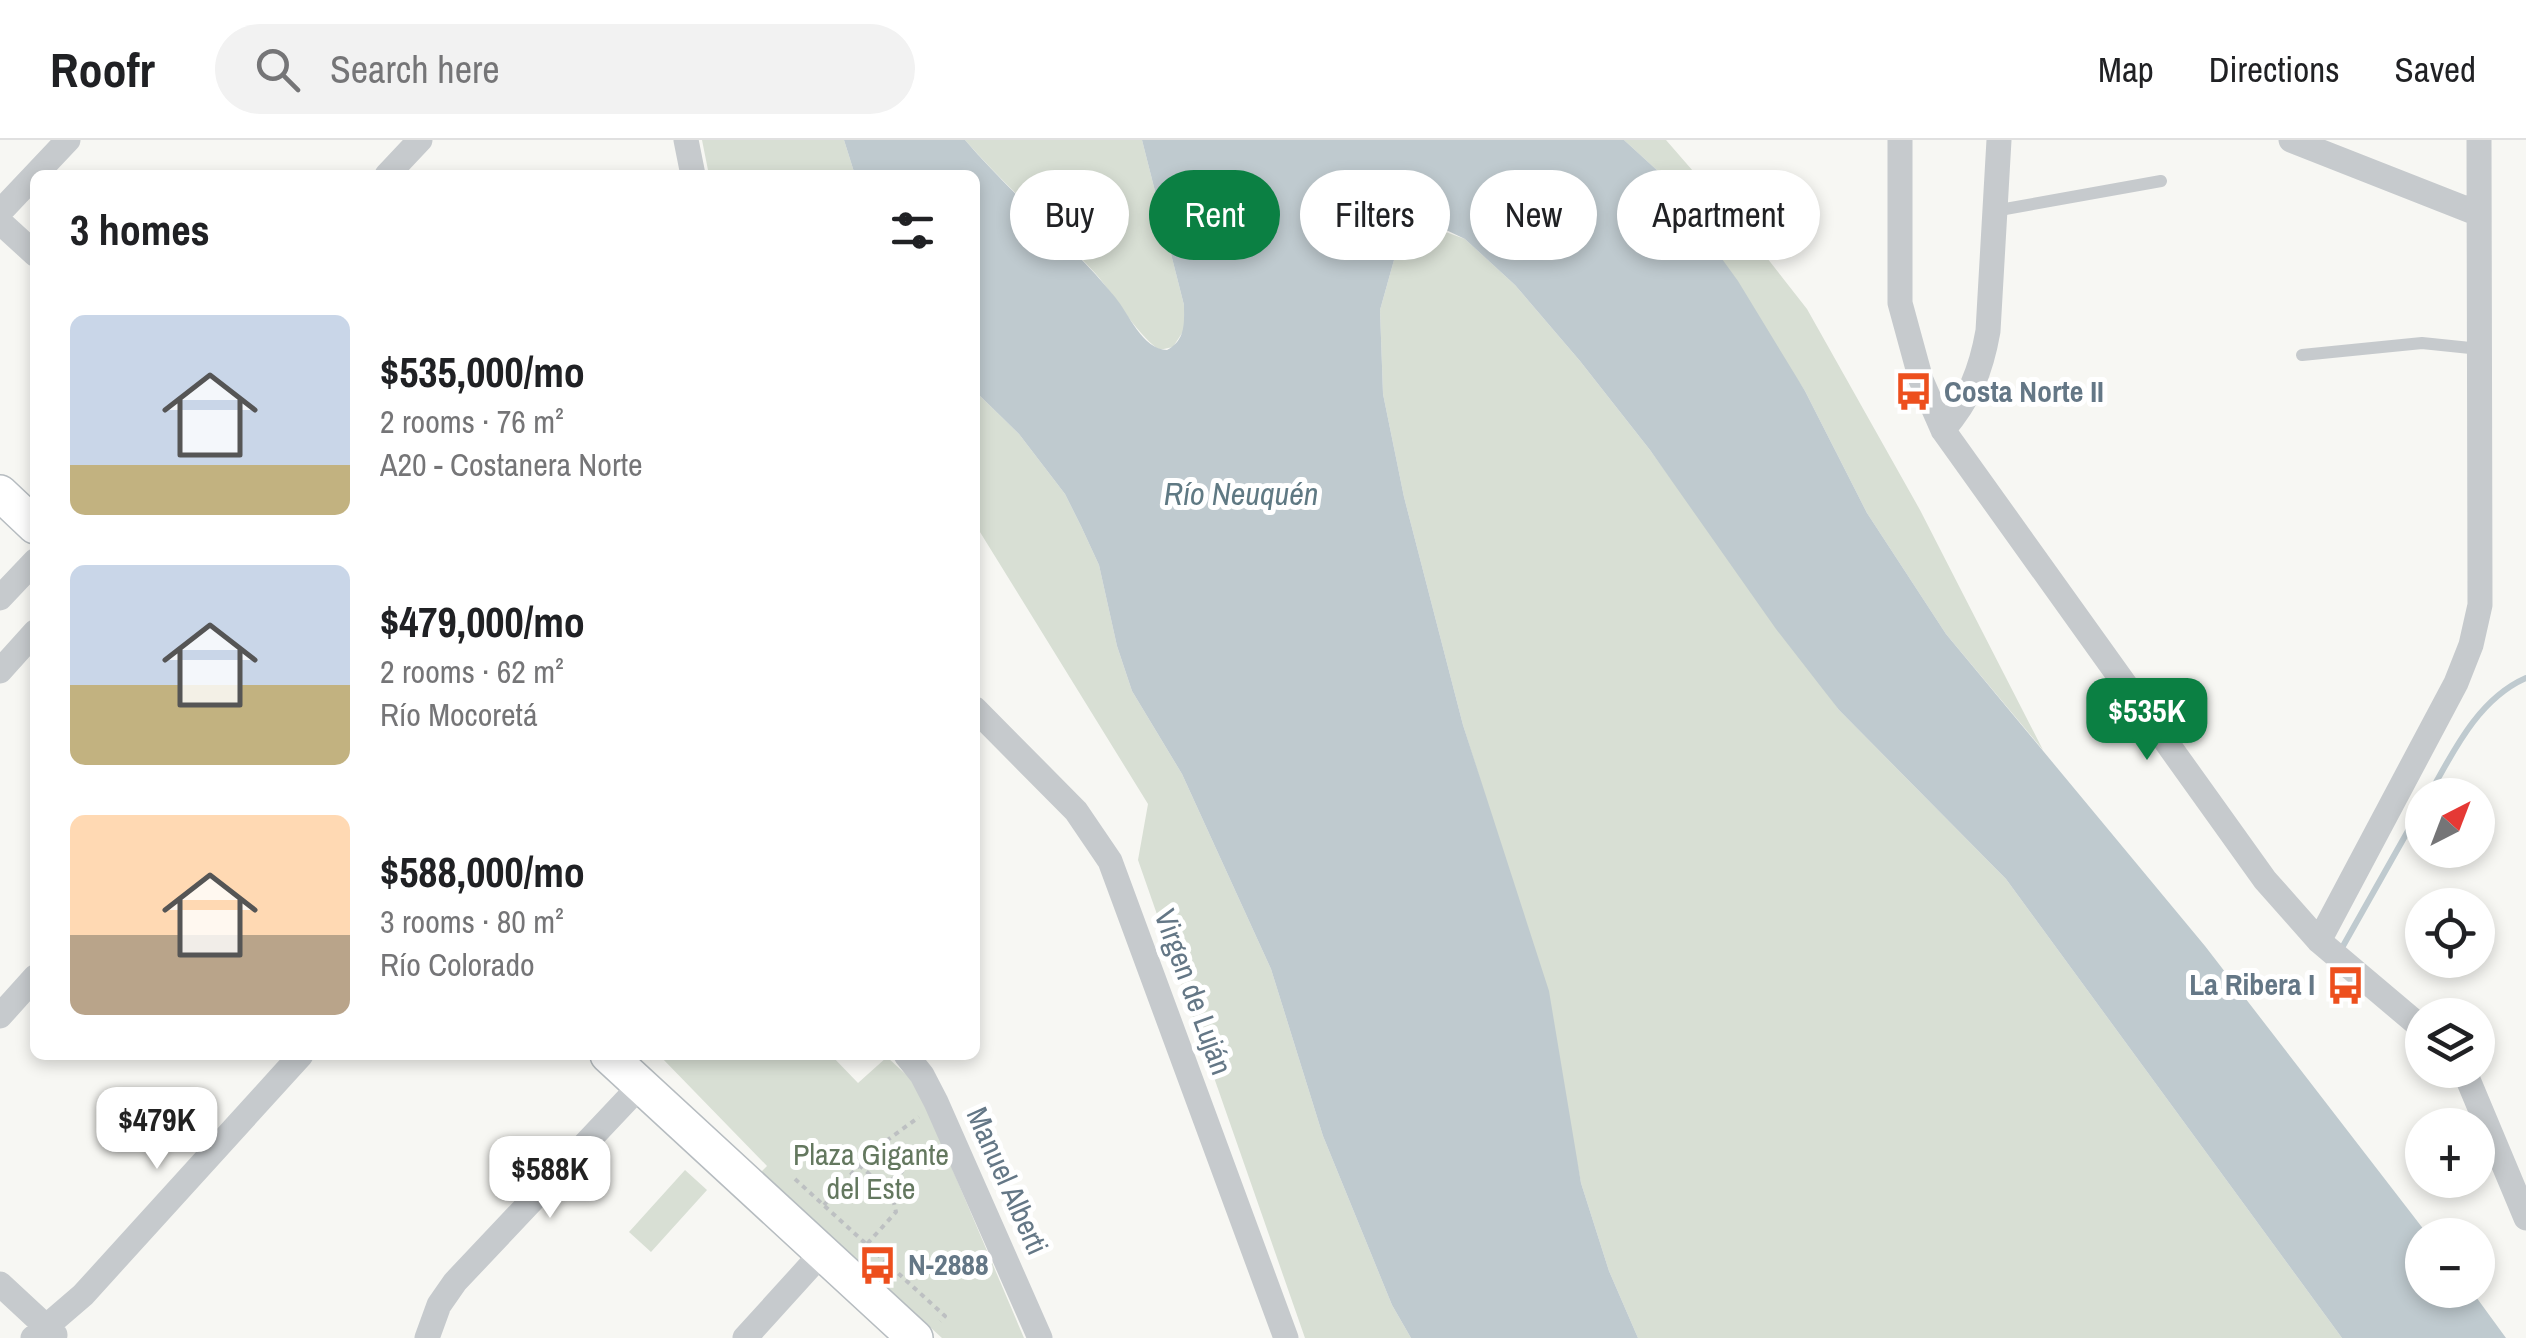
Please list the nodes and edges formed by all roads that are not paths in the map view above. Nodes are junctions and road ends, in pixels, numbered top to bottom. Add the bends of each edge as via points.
1 (68, 140) edge
2 (420, 140) edge
3 (686, 140) edge
4 (1900, 140) edge
5 (1999, 140) edge
6 (2291, 140) edge
7 (2479, 140) edge
8 (40, 170) edge
9 (392, 170) edge
10 (692, 170) edge
11 (30, 180) edge
12 (2161, 181) dead end
13 (1994, 211) junction
14 (0, 212) edge
15 (2479, 214) junction
16 (0, 222) edge
17 (30, 249) edge
18 (2480, 348) junction
19 (2302, 355) dead end
20 (1943, 430) junction
21 (0, 493) edge
22 (30, 521) edge
23 (30, 566) edge
24 (0, 598) edge
25 (30, 637) edge
26 (0, 670) edge
27 (980, 714) edge
28 (2319, 942) junction
29 (30, 983) edge
30 (2405, 1014) edge
31 (0, 1016) edge
32 (296, 1060) edge
33 (613, 1060) edge
34 (910, 1060) edge
35 (640, 1086) junction
36 (2472, 1088) edge
37 (2526, 1218) edge
38 (822, 1253) junction
39 (0, 1284) edge
40 (926, 1332) edge
41 (46, 1334) edge
42 (427, 1338) edge
43 (745, 1338) edge
44 (1040, 1338) edge
45 (1286, 1338) edge

1 - 8 street
2 - 9 street
3 - 10 street
4 - 20 street via 1900,303
5 - 13 street
6 - 15 street
7 - 15 street
11 - 14 street
12 - 13 lane
13 - 20 street via 1982,360 1975,385
15 - 18 street
16 - 17 street
18 - 19 lane via 2422,343
18 - 28 street via 2482,570 2471,645
20 - 28 street via 2265,880
21 - 22 main road
23 - 24 street
25 - 26 street
27 - 45 street, Virgen de Luján via 1076,811 1110,861
28 - 30 street
29 - 31 street
32 - 41 street
33 - 35 main road
34 - 44 street, Manuel Alberti via 936,1102
35 - 38 main road
35 - 42 street via 454,1282
36 - 37 street
38 - 40 main road
38 - 43 street
39 - 41 street

